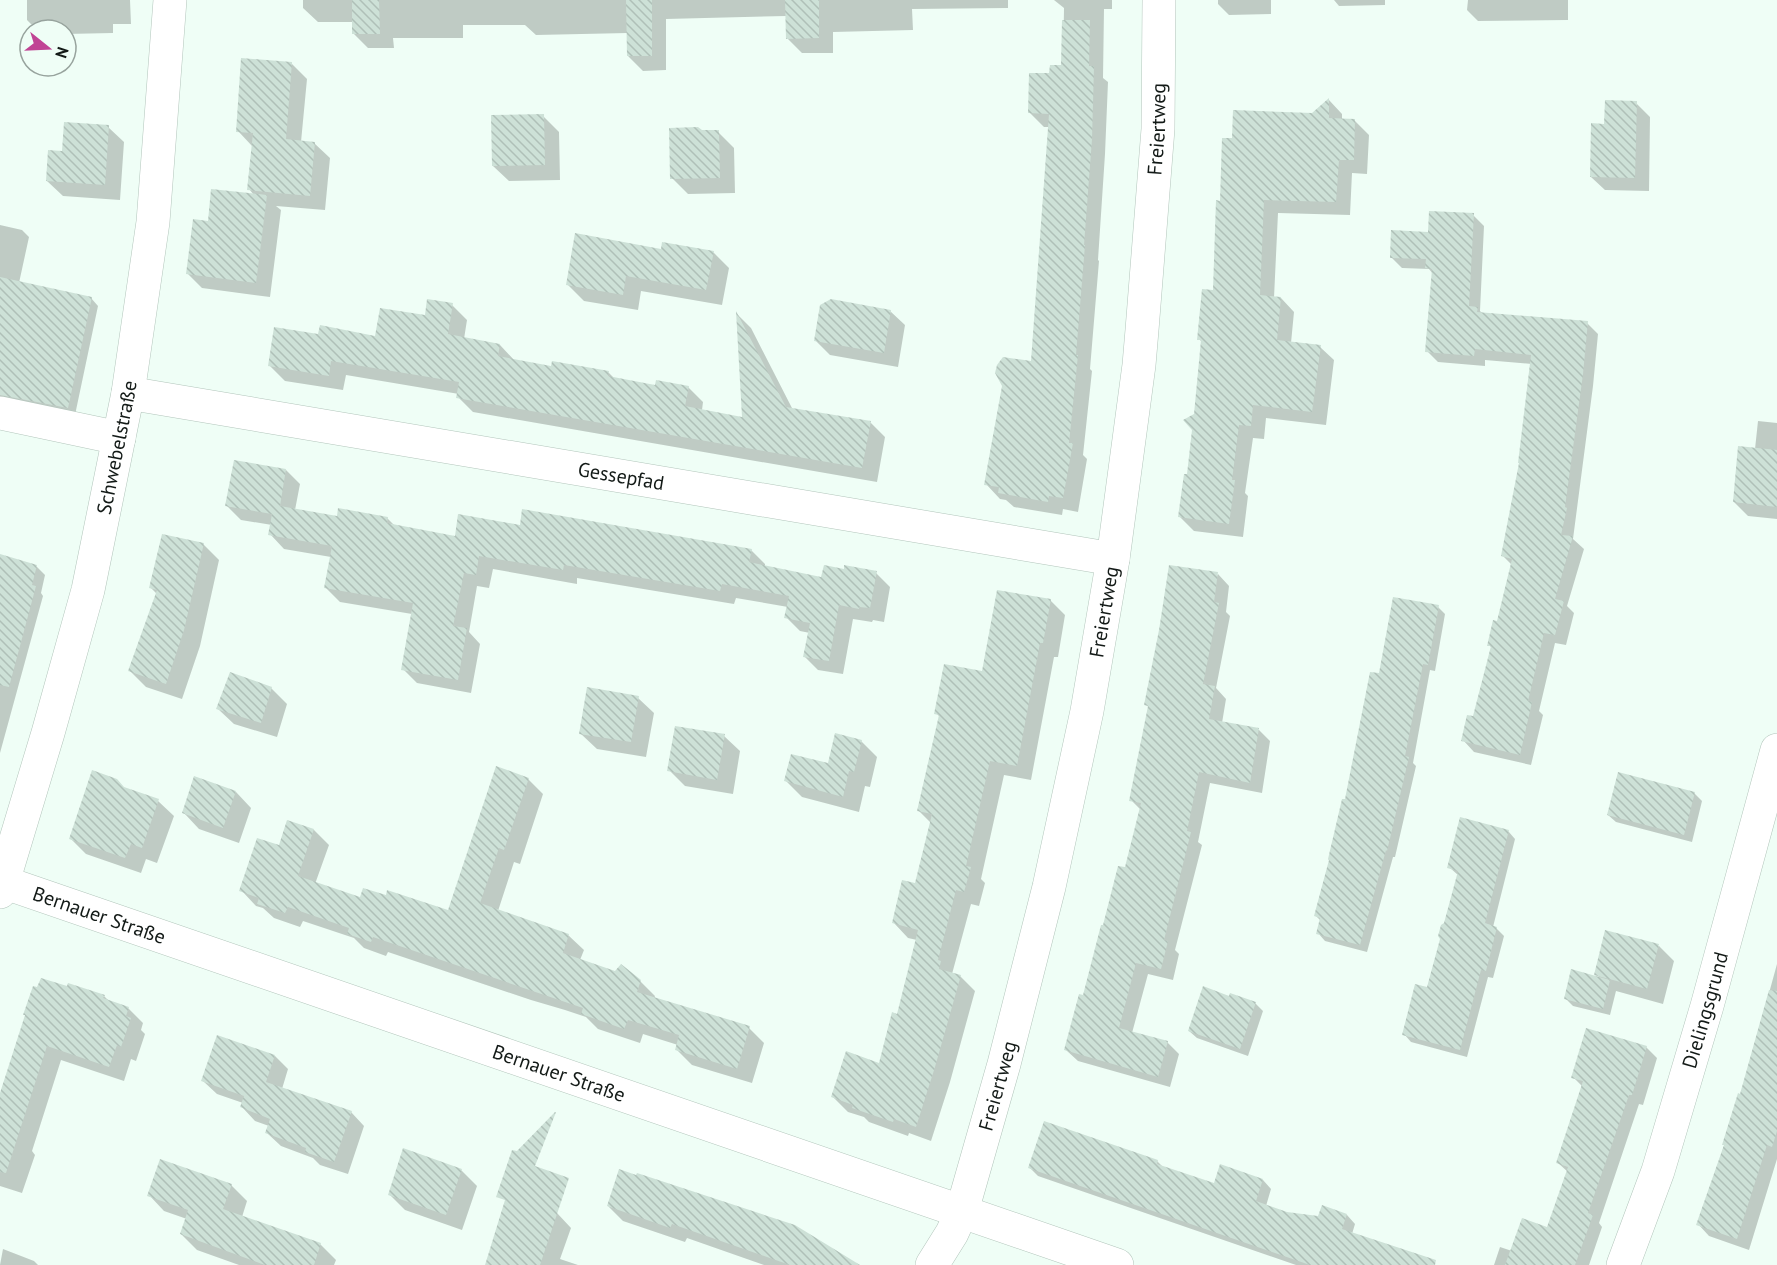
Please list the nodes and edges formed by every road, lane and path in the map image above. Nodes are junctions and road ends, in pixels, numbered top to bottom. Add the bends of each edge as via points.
1 (170, 0) edge
2 (1159, 0) edge
3 (128, 393) junction
4 (0, 413) edge
5 (120, 438) junction
6 (1113, 559) junction
7 (1777, 750) edge
8 (1, 885) edge
9 (962, 1211) junction
10 (932, 1265) edge
11 (1117, 1265) edge
12 (1623, 1265) edge

1 - 3 street, Schwebelstraße via 153,222
2 - 6 street, Freiertweg via 1158,129 1143,330
3 - 5 street, Schwebelstraße
3 - 6 street, Gessepfad
4 - 5 street
5 - 8 street, Schwebelstraße via 88,590
6 - 9 street, Freiertweg via 1049,887
7 - 12 street, Dielingsgrund via 1658,1171
8 - 9 street, Bernauer Straße
9 - 10 street, Freiertweg
9 - 11 street, Bernauer Straße

